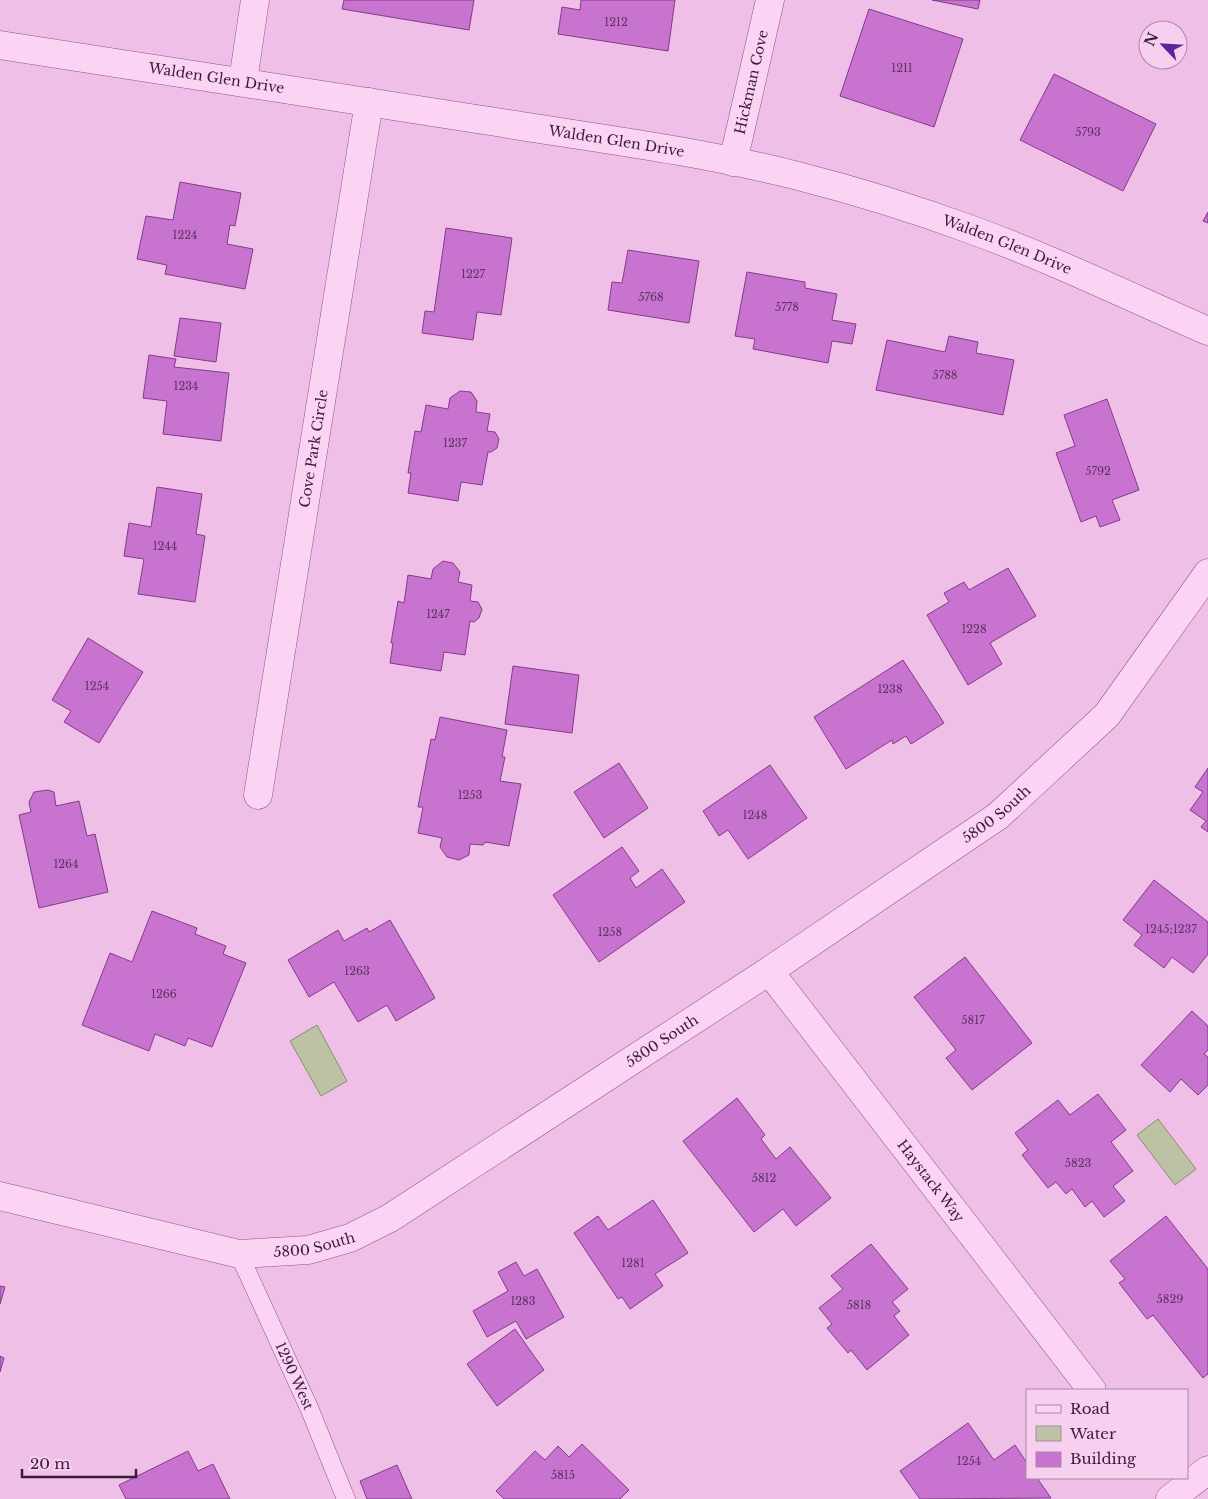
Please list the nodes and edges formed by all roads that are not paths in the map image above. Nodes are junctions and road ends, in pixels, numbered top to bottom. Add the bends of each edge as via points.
1 (255, 0) edge
2 (770, 0) edge
3 (0, 45) edge
4 (243, 81) junction
5 (369, 102) junction
6 (732, 162) junction
7 (1208, 331) edge
8 (1208, 574) edge
9 (258, 795) dead end
10 (769, 971) junction
11 (0, 1196) edge
12 (239, 1254) junction
13 (1091, 1389) edge
14 (1208, 1470) edge
15 (1168, 1491) edge
16 (346, 1499) edge

1 - 4 street
2 - 6 street, Hickman Cove
3 - 4 street, Walden Glen Drive
4 - 5 street, Walden Glen Drive
5 - 6 street, Walden Glen Drive
5 - 9 street, Cove Park Circle
6 - 7 street, Walden Glen Drive via 797,176 974,230
8 - 10 street, 5800 South via 1107,715 1005,809
10 - 12 street, 5800 South via 390,1218 350,1238 308,1250
10 - 13 street, Haystack Way
11 - 12 street, 5800 South
12 - 16 lane, 1290 West via 310,1410
14 - 15 street

